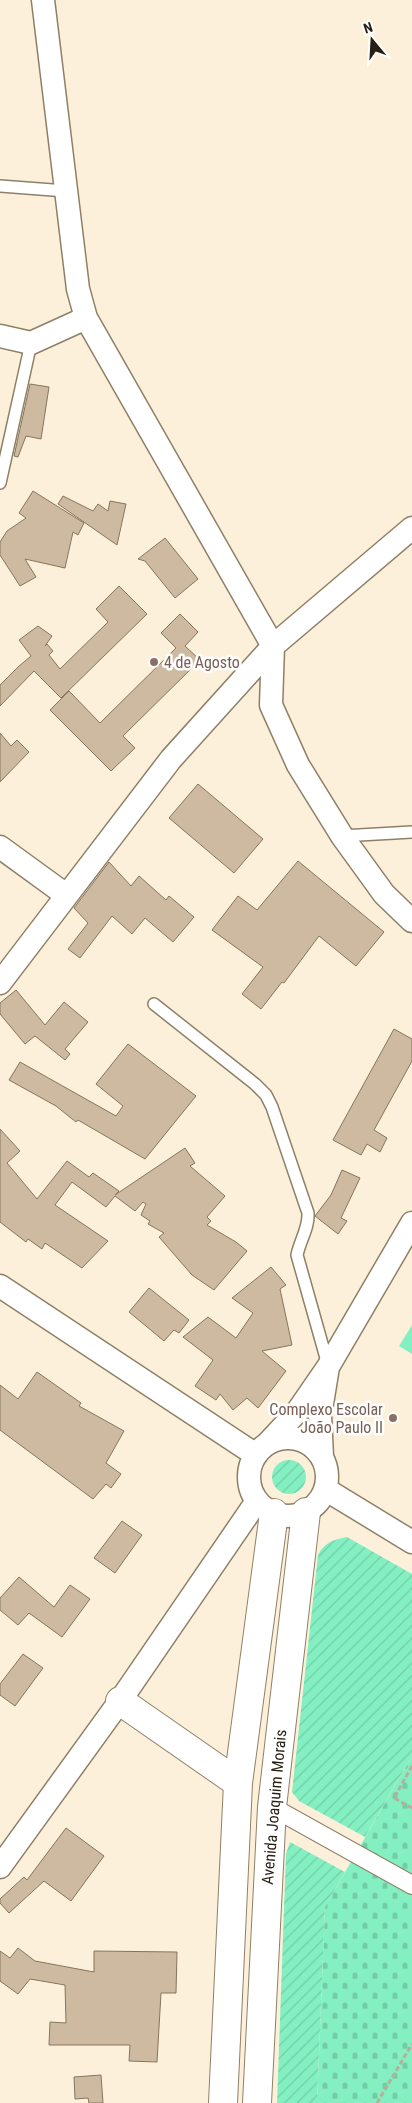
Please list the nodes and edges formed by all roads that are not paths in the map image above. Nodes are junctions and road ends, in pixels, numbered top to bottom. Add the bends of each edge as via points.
1 (43, 0) edge
2 (0, 186) edge
3 (66, 191) junction
4 (86, 318) junction
5 (0, 336) edge
6 (31, 343) junction
7 (0, 483) edge
8 (412, 528) edge
9 (273, 646) junction
10 (412, 832) edge
11 (342, 836) junction
12 (0, 847) edge
13 (66, 895) junction
14 (412, 921) edge
15 (2, 976) edge
16 (154, 1004) dead end
17 (412, 1223) edge
18 (0, 1286) edge
19 (328, 1366) junction
20 (260, 1451) junction
21 (322, 1456) junction
22 (325, 1489) junction
23 (265, 1507) junction
24 (306, 1512) junction
25 (412, 1542) edge
26 (120, 1701) junction
27 (238, 1783) junction
28 (272, 1807) junction
29 (0, 1867) edge
30 (412, 1885) edge
31 (223, 2103) edge
32 (257, 2103) edge

1 - 3 street
2 - 3 lane
3 - 4 street via 78,290
4 - 6 street
4 - 9 street
5 - 6 street
6 - 7 lane
8 - 9 street
9 - 11 street via 271,705 298,765
9 - 13 street via 171,759
10 - 11 lane
11 - 14 street via 384,894
12 - 13 street
13 - 15 street
16 - 19 lane via 266,1095 308,1213 309,1224 297,1255
17 - 19 street
18 - 20 street
19 - 20 street via 297,1412
19 - 21 street via 320,1416
20 - 21 street via 276,1440 289,1438 314,1447
20 - 23 street via 250,1466 249,1478 251,1490
21 - 22 street via 328,1479
22 - 24 street via 321,1498
22 - 25 street
23 - 24 street via 284,1516
23 - 26 street
23 - 27 street
24 - 28 street, Avenida Joaquim Morais
26 - 27 street
26 - 29 street
27 - 31 street
28 - 30 street
28 - 32 street, Avenida Joaquim Morais

